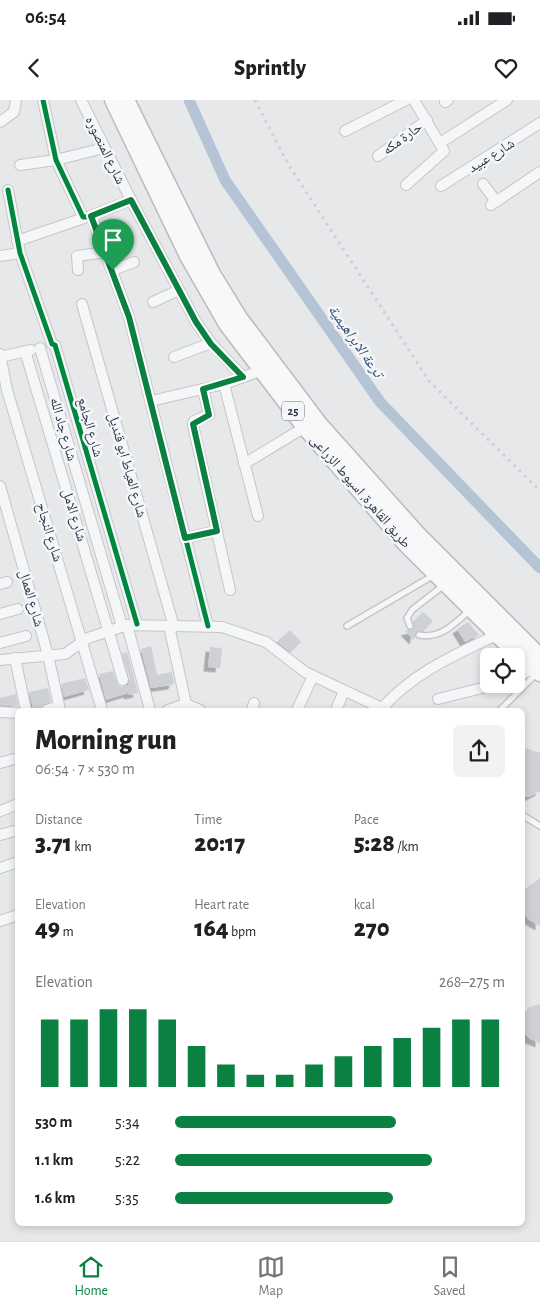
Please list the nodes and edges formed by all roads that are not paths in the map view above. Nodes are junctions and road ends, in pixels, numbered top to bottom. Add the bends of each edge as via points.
1 (16, 100) edge
2 (42, 100) edge
3 (81, 100) edge
4 (113, 100) edge
5 (126, 100) edge
6 (406, 100) edge
7 (414, 100) edge
8 (507, 100) edge
9 (426, 120) junction
10 (0, 122) edge
11 (540, 123) edge
12 (345, 131) dead end
13 (440, 143) junction
14 (104, 148) junction
15 (378, 156) dead end
16 (56, 160) junction
17 (20, 165) dead end
18 (540, 172) edge
19 (483, 184) dead end
20 (406, 185) dead end
21 (441, 186) dead end
22 (8, 190) dead end
23 (131, 200) junction
24 (87, 217) junction
25 (17, 241) junction
26 (106, 252) junction
27 (20, 253) junction
28 (0, 256) edge
29 (134, 262) dead end
30 (78, 270) dead end
31 (113, 270) junction
32 (179, 290) junction
33 (153, 302) dead end
34 (82, 304) dead end
35 (53, 344) junction
36 (211, 344) junction
37 (40, 348) junction
38 (25, 351) junction
39 (0, 356) edge
40 (174, 357) dead end
41 (263, 370) junction
42 (243, 377) junction
43 (224, 384) junction
44 (203, 389) junction
45 (151, 401) junction
46 (305, 427) junction
47 (244, 464) junction
48 (0, 486) edge
49 (258, 516) dead end
50 (217, 531) junction
51 (185, 538) junction
52 (442, 578) junction
53 (230, 590) dead end
54 (477, 605) junction
55 (18, 609) dead end
56 (0, 614) edge
57 (129, 625) junction
58 (172, 626) junction
59 (208, 626) junction
60 (347, 626) dead end
61 (410, 626) dead end
62 (109, 630) junction
63 (498, 634) junction
64 (419, 635) dead end
65 (26, 636) dead end
66 (83, 642) junction
67 (0, 644) edge
68 (48, 655) junction
69 (7, 659) edge
70 (538, 667) edge
71 (525, 673) edge
72 (313, 676) junction
73 (123, 680) dead end
74 (480, 688) edge
75 (344, 692) junction
76 (438, 699) dead end
77 (186, 704) junction
78 (25, 708) edge
79 (60, 708) edge
80 (101, 708) edge
81 (150, 708) edge
82 (174, 708) edge
83 (195, 708) edge
84 (298, 708) edge
85 (337, 708) edge
86 (379, 708) edge
87 (502, 708) edge
88 (0, 712) edge
89 (15, 713) edge
90 (15, 759) edge
91 (0, 763) edge
92 (15, 805) edge
93 (0, 811) edge
94 (525, 816) edge
95 (540, 826) edge
96 (15, 831) edge
97 (0, 835) edge
98 (15, 863) edge
99 (0, 868) edge
100 (15, 916) edge
101 (0, 921) edge

1 - 10 street via 14,112
2 - 16 street
3 - 14 street, شارع المنصوره
4 - 41 highway, طريق القاهرة, اسيوط الزراعى / 25 via 200,279 228,324
5 - 54 highway, طريق القاهرة, اسيوط الزراعى / 25 via 212,274 239,318 319,424
6 - 12 street
7 - 9 street
8 - 13 street
9 - 13 street
9 - 15 street, حارة مكه
11 - 21 street, شارع عبيد
13 - 20 street via 444,152
14 - 16 street
14 - 23 street, شارع المنصوره
16 - 17 street
16 - 24 street
18 - 19 street via 494,203
22 - 25 street, شارع الجامع
23 - 24 street
23 - 32 street, شارع المنصوره
24 - 25 street
24 - 26 street
25 - 27 street, شارع الجامع
26 - 30 street via 79,255 76,259
26 - 31 street
27 - 28 street
27 - 35 street, شارع الجامع
29 - 31 street
31 - 45 street
32 - 33 street
32 - 36 street, شارع المنصوره
34 - 58 street, شارع العياط ابو قنديل
35 - 37 street
35 - 57 street, شارع الجامع
36 - 40 street
36 - 42 street, شارع المنصوره
37 - 38 street
37 - 57 street, شارع جاد الله
38 - 39 street
38 - 62 street, شارع الامل
39 - 66 street, شارع النجاح via 10,401
41 - 42 street
41 - 46 highway, طريق القاهرة, اسيوط الزراعى / 25
42 - 43 street
43 - 44 street
43 - 47 street
44 - 45 street
44 - 50 street via 209,415 194,421 193,425
45 - 51 street
46 - 47 street
46 - 52 highway, طريق القاهرة, اسيوط الزراعى / 25 via 407,545
47 - 49 street
48 - 68 street, شارع العمال
50 - 51 street
50 - 53 street
51 - 59 street
52 - 54 highway, طريق القاهرة, اسيوط الزراعى / 25
52 - 60 lane
52 - 61 lane via 412,610 407,618
54 - 63 highway, طريق القاهرة, اسيوط الزراعى / 25
54 - 64 lane via 445,632 430,637
54 - 70 highway, طريق القاهرة, اسيوط الزراعى / 25
55 - 56 street
57 - 58 street
57 - 62 street
57 - 81 street, شارع جاد الله
58 - 59 street
58 - 77 street, شارع العياط ابو قنديل
59 - 72 street via 229,628 258,638
62 - 66 street
62 - 73 street, شارع الامل
63 - 70 highway, طريق القاهرة, اسيوط الزراعى / 25
63 - 86 street via 424,671
65 - 67 street
66 - 68 street via 69,652
66 - 80 street, شارع النجاح
67 - 69 street
68 - 69 street
68 - 79 street, شارع العمال
69 - 78 street
70 - 71 street
70 - 87 lane
72 - 75 street
72 - 84 street
74 - 76 street
75 - 85 street
75 - 86 street
77 - 82 street
77 - 83 street
88 - 89 street
90 - 91 street
92 - 93 street
94 - 95 lane
96 - 97 street
98 - 99 street
100 - 101 street

